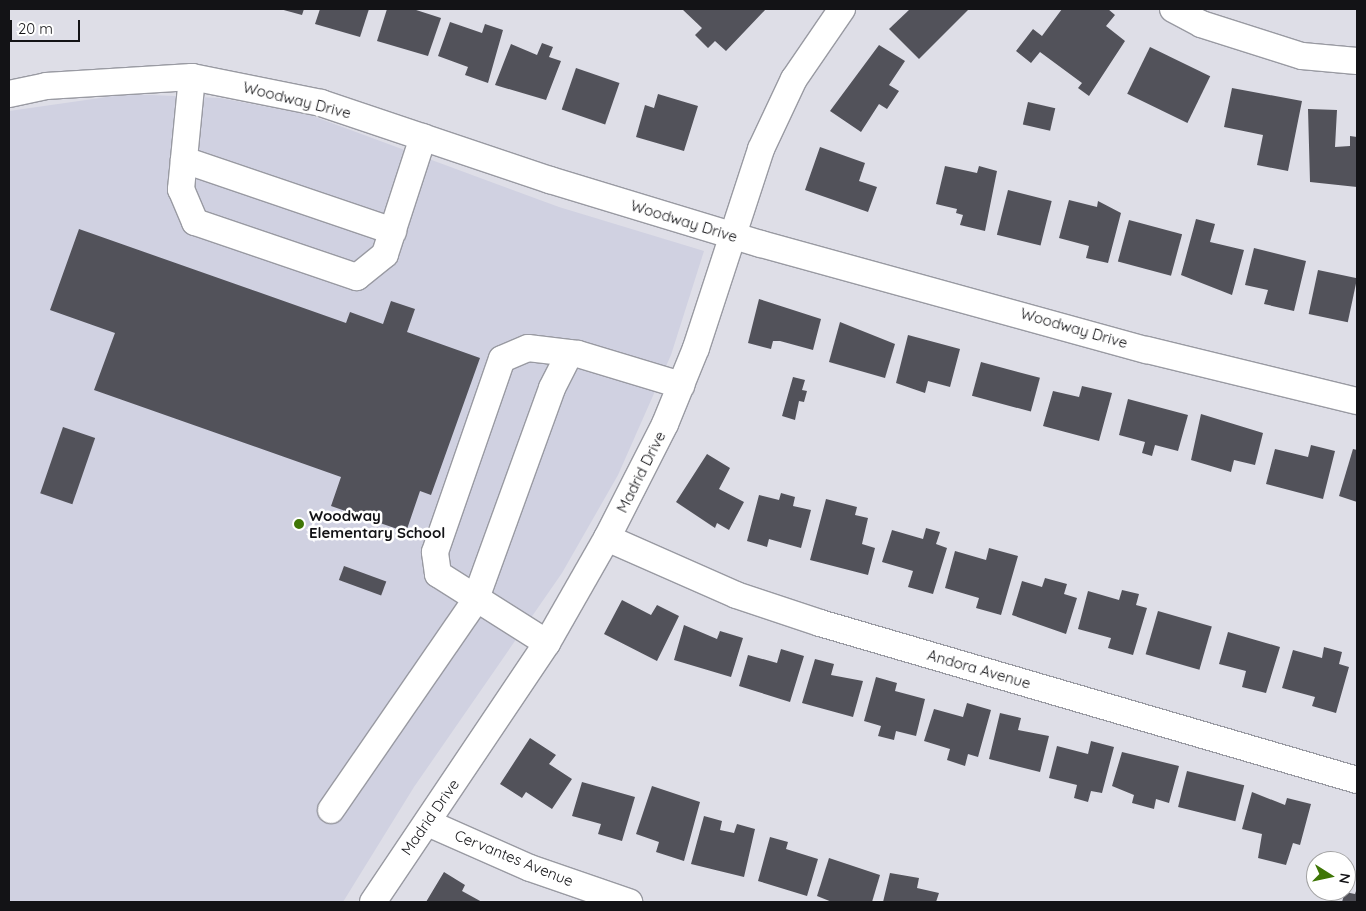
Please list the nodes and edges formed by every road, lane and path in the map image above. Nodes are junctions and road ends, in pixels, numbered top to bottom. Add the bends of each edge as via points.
1 (1173, 9) edge
2 (835, 12) edge
3 (1206, 16) edge
4 (1357, 61) edge
5 (192, 77) junction
6 (9, 94) edge
7 (423, 138) junction
8 (184, 160) junction
9 (392, 231) junction
10 (732, 236) junction
11 (570, 353) junction
12 (681, 384) junction
13 (1357, 402) edge
14 (607, 538) junction
15 (475, 601) junction
16 (547, 643) junction
17 (1357, 780) edge
18 (331, 810) dead end
19 (428, 822) junction
20 (373, 902) edge
21 (629, 902) edge

1 - 3 street
2 - 10 street, Madrid Drive via 794,79 761,149
3 - 4 street via 1302,56
5 - 6 street, Woodway Drive via 46,86
5 - 7 street, Woodway Drive via 321,103
5 - 8 street
7 - 9 street
7 - 10 street, Woodway Drive
8 - 9 street
8 - 9 street via 181,189 195,222 357,277 385,254
10 - 12 street, Madrid Drive
10 - 13 street, Woodway Drive via 1147,350
11 - 12 street
11 - 15 street via 552,388
11 - 15 street via 528,348 502,359 435,552 438,574
12 - 14 street, Madrid Drive
14 - 16 street, Madrid Drive
14 - 17 street, Andora Avenue via 736,595 820,623
15 - 16 street
15 - 18 street
16 - 19 street, Madrid Drive
19 - 20 street, Madrid Drive
19 - 21 street, Cervantes Avenue via 530,868

